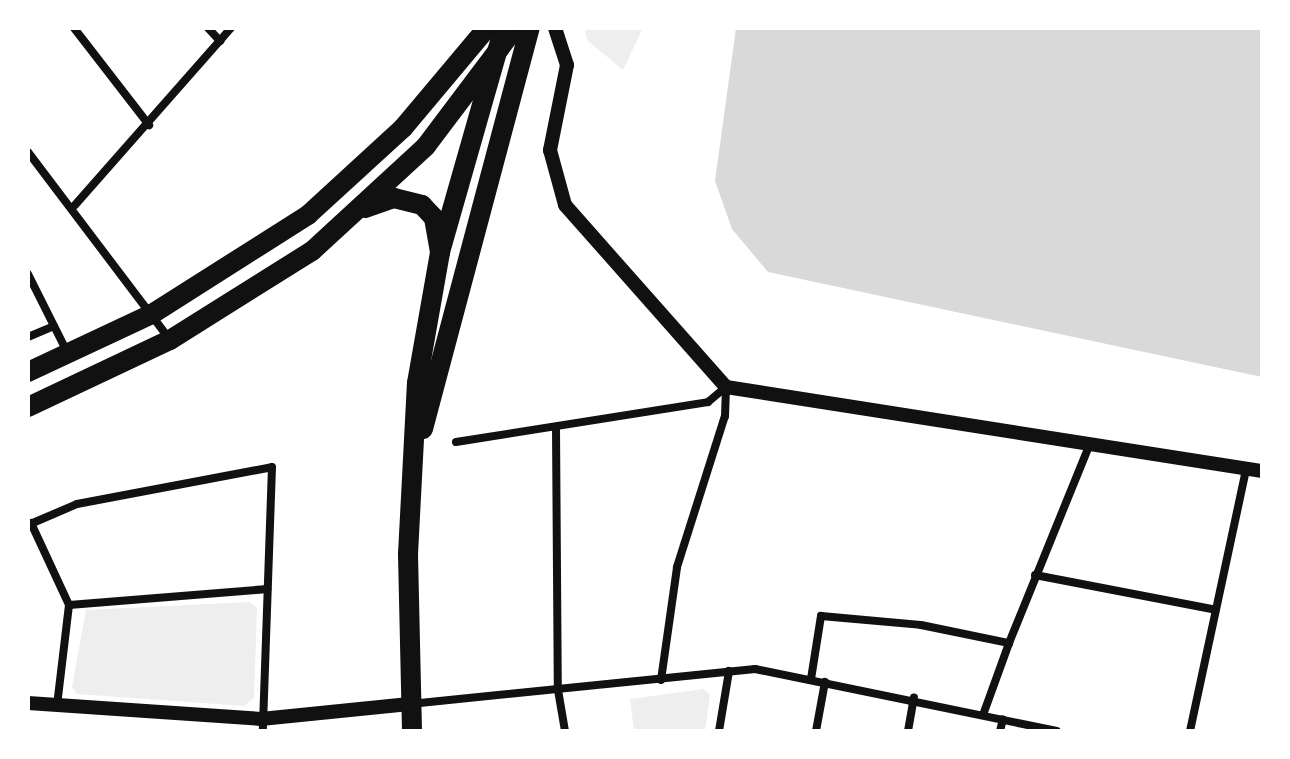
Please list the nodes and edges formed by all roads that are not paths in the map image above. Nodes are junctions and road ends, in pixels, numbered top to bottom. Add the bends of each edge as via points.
1 (74, 28) edge
2 (208, 28) edge
3 (231, 28) edge
4 (487, 28) edge
5 (504, 28) edge
6 (515, 28) edge
7 (530, 28) edge
8 (555, 28) edge
9 (220, 41) junction
10 (493, 59) junction
11 (149, 125) junction
12 (28, 152) edge
13 (75, 205) junction
14 (354, 214) junction
15 (440, 252) junction
16 (28, 274) edge
17 (152, 314) junction
18 (54, 326) junction
19 (28, 337) edge
20 (170, 340) junction
21 (68, 354) junction
22 (28, 372) edge
23 (726, 387) junction
24 (28, 407) edge
25 (556, 429) junction
26 (456, 442) dead end
27 (418, 444) junction
28 (1089, 446) junction
29 (1246, 469) junction
30 (1262, 471) edge
31 (30, 524) edge
32 (1035, 575) junction
33 (267, 589) junction
34 (69, 605) junction
35 (1216, 610) junction
36 (1009, 643) junction
37 (729, 671) junction
38 (811, 679) junction
39 (661, 680) junction
40 (825, 682) junction
41 (558, 690) junction
42 (914, 698) junction
43 (28, 703) edge
44 (409, 704) junction
45 (57, 706) junction
46 (983, 715) junction
47 (1003, 719) junction
48 (262, 725) edge
49 (412, 731) edge
50 (565, 731) edge
51 (719, 731) edge
52 (816, 731) edge
53 (908, 731) edge
54 (1000, 731) edge
55 (1057, 731) edge
56 (1190, 731) edge

1 - 11 street
2 - 9 street
3 - 9 street
4 - 17 main road via 403,128 308,215
5 - 10 main road
6 - 10 main road
7 - 27 main road
8 - 23 street via 567,65 550,150 565,205 578,229
9 - 11 street
10 - 14 main road via 426,146
10 - 15 main road
11 - 13 street
12 - 13 street
13 - 17 street
14 - 15 main road via 394,198 422,205 434,218
14 - 20 main road via 301,259
15 - 27 main road via 417,383
16 - 18 street
17 - 20 street
17 - 21 main road
18 - 19 street
18 - 21 street
20 - 24 main road
21 - 22 main road
23 - 25 street via 708,402
23 - 28 street
23 - 39 street via 725,416 677,567
25 - 26 street
25 - 41 street
27 - 44 main road via 408,554
28 - 29 street
28 - 32 street
29 - 30 street
29 - 35 street
31 - 33 street via 77,504 272,467
31 - 34 street
32 - 35 street
32 - 36 street
33 - 34 street
33 - 48 street
34 - 45 street
35 - 56 street
36 - 38 street via 921,625 821,616
36 - 46 street
37 - 38 street
37 - 39 street
37 - 51 street
38 - 40 street
39 - 41 street
40 - 42 street
40 - 52 street
41 - 44 street
41 - 50 street
42 - 46 street
42 - 53 street
43 - 45 street
44 - 48 street
44 - 49 main road
45 - 48 street
46 - 47 street
47 - 54 street
47 - 55 street

